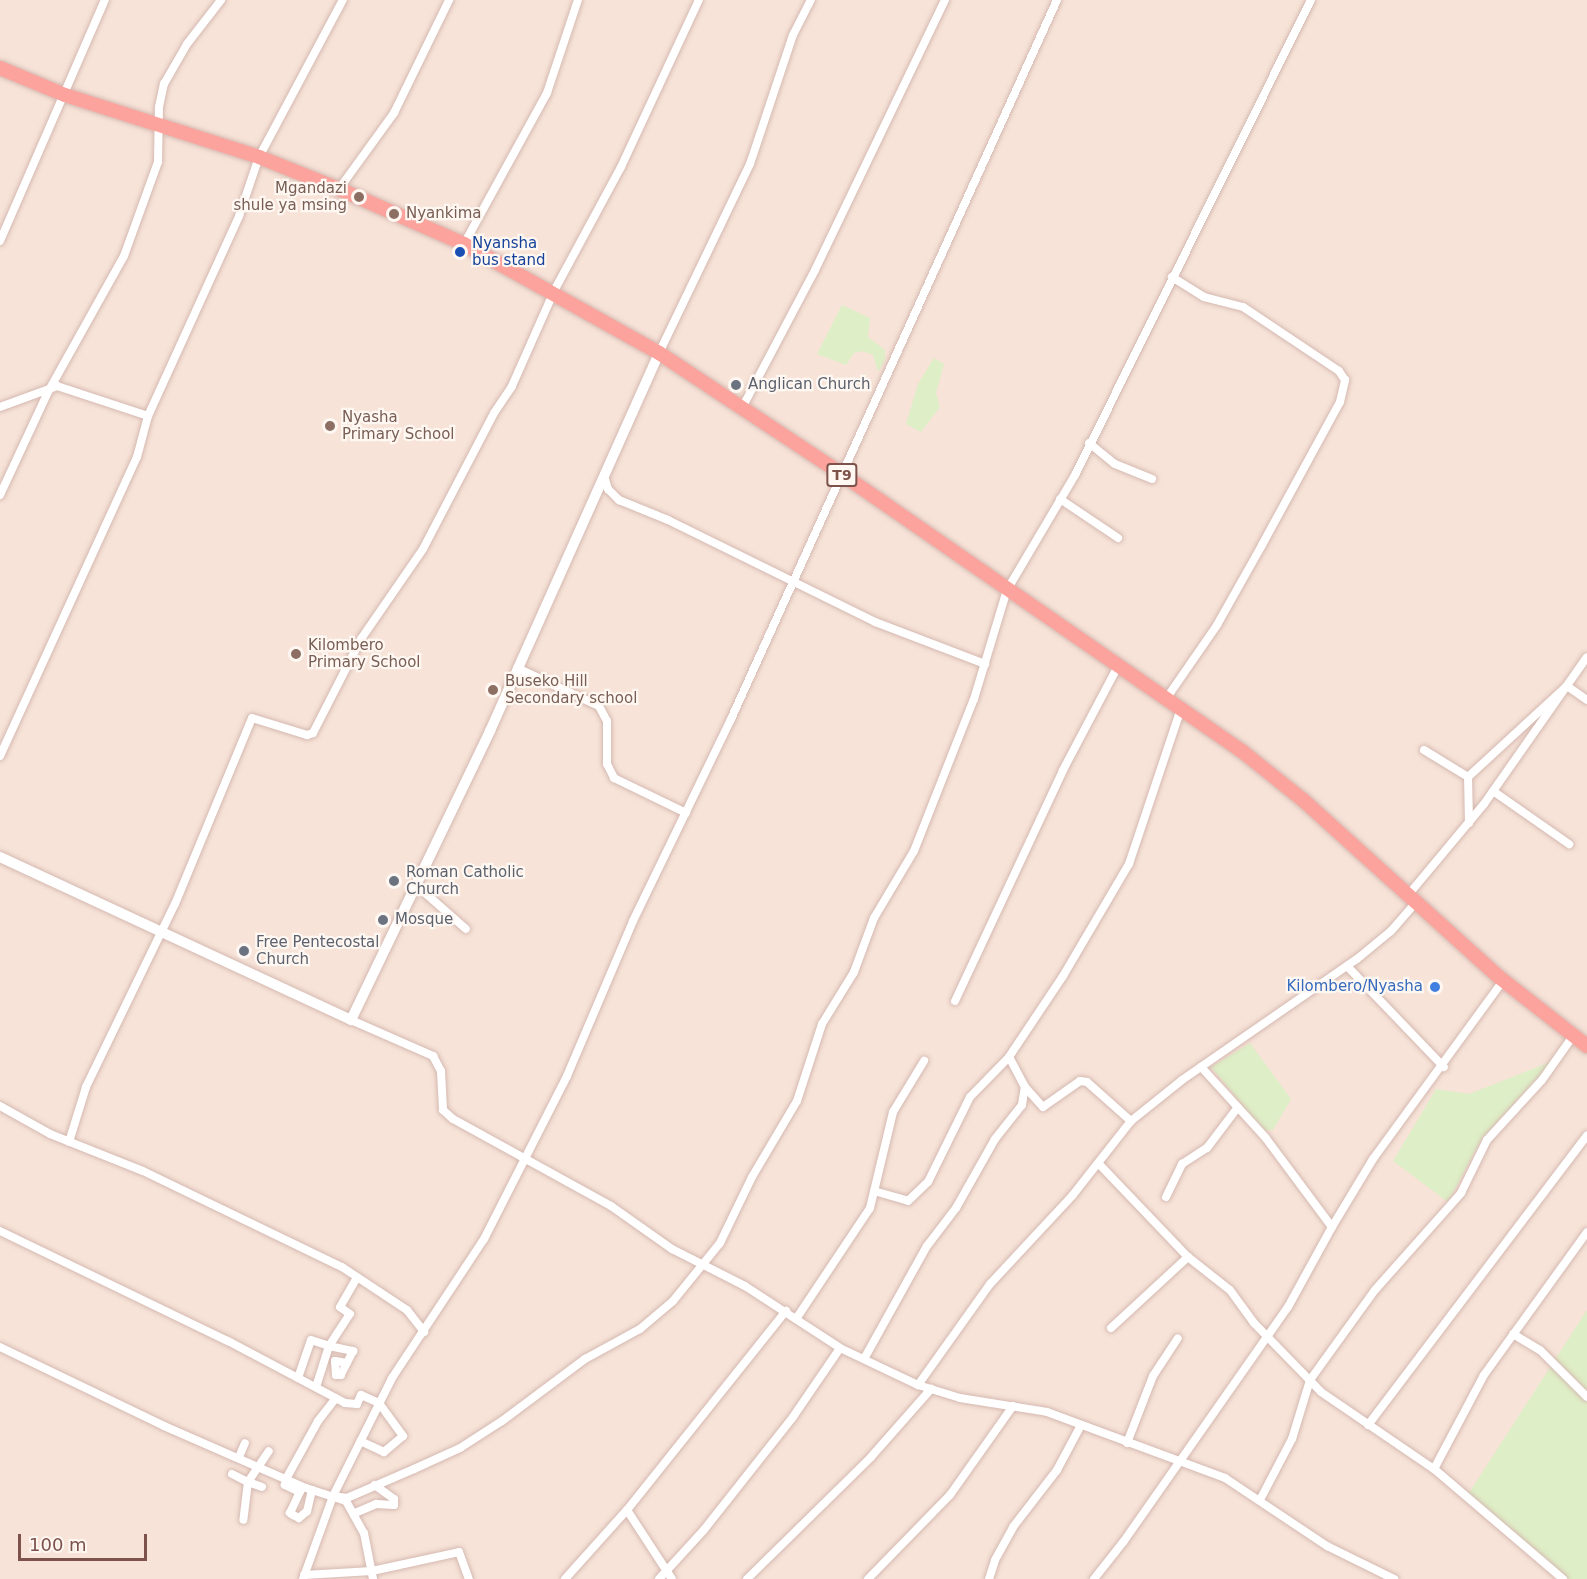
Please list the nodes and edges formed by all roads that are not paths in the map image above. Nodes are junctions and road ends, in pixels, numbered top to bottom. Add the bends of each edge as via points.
1 (105, 0) edge
2 (221, 0) edge
3 (343, 0) edge
4 (449, 0) edge
5 (579, 0) edge
6 (699, 0) edge
7 (811, 0) edge
8 (945, 0) edge
9 (1057, 0) edge
10 (1311, 0) edge
11 (0, 68) edge
12 (65, 95) junction
13 (161, 125) junction
14 (258, 157) junction
15 (339, 189) junction
16 (0, 241) edge
17 (464, 244) junction
18 (1172, 277) junction
19 (554, 291) junction
20 (659, 353) junction
21 (48, 392) junction
22 (0, 407) edge
23 (742, 408) junction
24 (148, 416) junction
25 (1089, 443) junction
26 (839, 473) junction
27 (603, 475) junction
28 (1152, 479) dead end
29 (0, 495) edge
30 (1060, 499) junction
31 (1118, 538) dead end
32 (792, 580) junction
33 (1007, 590) junction
34 (1587, 657) edge
35 (985, 664) junction
36 (1118, 666) junction
37 (518, 668) junction
38 (1567, 686) junction
39 (1166, 699) junction
40 (1587, 700) edge
41 (1181, 709) junction
42 (1424, 750) dead end
43 (0, 756) edge
44 (1468, 777) junction
45 (1493, 791) junction
46 (686, 813) junction
47 (1469, 823) junction
48 (1569, 844) dead end
49 (0, 857) edge
50 (417, 886) junction
51 (1413, 897) junction
52 (466, 929) dead end
53 (161, 934) junction
54 (1347, 966) junction
55 (1503, 981) junction
56 (955, 1001) dead end
57 (351, 1020) junction
58 (1573, 1036) junction
59 (1587, 1046) edge
60 (1009, 1057) junction
61 (924, 1061) dead end
62 (1202, 1067) junction
63 (1444, 1067) junction
64 (1025, 1087) junction
65 (0, 1106) edge
66 (1238, 1107) junction
67 (1131, 1121) junction
68 (1587, 1135) edge
69 (69, 1142) junction
70 (525, 1162) junction
71 (1099, 1164) junction
72 (874, 1191) junction
73 (1166, 1197) dead end
74 (1332, 1227) junction
75 (0, 1231) edge
76 (1587, 1232) edge
77 (1188, 1257) junction
78 (703, 1265) junction
79 (357, 1278) junction
80 (786, 1311) junction
81 (796, 1319) junction
82 (1112, 1328) dead end
83 (424, 1332) junction
84 (1265, 1334) junction
85 (1513, 1334) junction
86 (1178, 1338) dead end
87 (329, 1346) junction
88 (0, 1347) edge
89 (840, 1348) junction
90 (864, 1359) junction
91 (347, 1363) dead end
92 (298, 1378) junction
93 (1310, 1380) junction
94 (918, 1385) junction
95 (316, 1387) junction
96 (932, 1389) junction
97 (1587, 1397) edge
98 (336, 1398) junction
99 (379, 1403) junction
100 (1013, 1406) junction
101 (1081, 1425) junction
102 (1368, 1425) junction
103 (360, 1441) junction
104 (245, 1443) dead end
105 (1127, 1443) junction
106 (269, 1451) dead end
107 (239, 1456) junction
108 (1178, 1463) junction
109 (260, 1467) junction
110 (1434, 1469) junction
111 (232, 1474) dead end
112 (286, 1479) junction
113 (248, 1482) junction
114 (375, 1485) junction
115 (262, 1487) dead end
116 (312, 1490) junction
117 (333, 1496) junction
118 (1261, 1498) junction
119 (627, 1510) junction
120 (355, 1514) junction
121 (243, 1520) dead end
122 (665, 1572) junction
123 (373, 1575) edge
124 (303, 1577) edge
125 (469, 1579) edge
126 (565, 1579) edge
127 (659, 1579) edge
128 (672, 1579) edge
129 (747, 1579) edge
130 (868, 1579) edge
131 (989, 1579) edge
132 (1094, 1579) edge
133 (1394, 1579) edge
134 (1563, 1579) edge

1 - 12 street
2 - 13 street via 187,44 164,84 159,107
3 - 14 street
4 - 15 street via 394,113
5 - 17 street via 547,93
6 - 19 street via 621,167
7 - 20 street via 793,35 750,164
8 - 23 street via 816,270
9 - 26 street via 929,288
10 - 18 street
11 - 12 highway, T9
12 - 13 highway, T9
12 - 16 street
13 - 14 highway, T9
13 - 21 street via 158,162 124,256
14 - 15 highway, T9
14 - 24 street via 239,216
15 - 17 highway, T9
17 - 19 highway, T9
18 - 25 street
18 - 39 street via 1204,297 1243,307 1339,371 1345,380 1340,402 1262,545 1216,625
19 - 20 highway, T9
19 - 53 street via 512,386 423,549 361,639 313,733 307,735 252,718
20 - 23 highway, T9
20 - 27 street
21 - 22 street
21 - 24 street via 57,386 73,389
21 - 29 street
23 - 26 highway, T9
24 - 43 street via 137,457
25 - 28 street via 1115,464
25 - 30 street
26 - 32 street
26 - 33 highway, T9
27 - 32 street via 608,489 619,500
27 - 37 street
30 - 31 street
30 - 33 street
32 - 35 street via 875,622
32 - 46 street
33 - 35 street
33 - 36 highway, T9
34 - 38 street
35 - 78 street via 914,851 874,918 854,972 822,1024 797,1101 752,1177 720,1243
36 - 39 highway, T9
36 - 56 street via 1063,770
37 - 46 street via 599,706 607,721 607,764 614,778
37 - 50 street
38 - 40 street
38 - 44 street
38 - 45 street
39 - 41 highway, T9
41 - 51 highway, T9 via 1303,800
41 - 60 street via 1129,864 1100,918
42 - 44 street
44 - 47 street
45 - 47 street
45 - 48 street
46 - 70 street
47 - 51 street
49 - 53 street
50 - 52 street
50 - 57 street
51 - 54 street via 1391,931
51 - 55 highway, T9
53 - 57 street
53 - 69 street via 90,1077
54 - 62 street
54 - 63 street
55 - 58 highway, T9
55 - 63 street
57 - 70 street via 433,1056 441,1071 443,1110
58 - 59 highway, T9
58 - 93 street via 1542,1080 1487,1140 1461,1194 1375,1290
60 - 64 street
60 - 72 street via 970,1097 928,1182 908,1201
61 - 72 street via 893,1112
62 - 66 street
62 - 67 street
63 - 74 street via 1373,1158
64 - 67 street via 1043,1107 1080,1081 1087,1082
64 - 90 street via 1022,1105 995,1138 956,1208 927,1246
65 - 69 street
66 - 73 street via 1207,1148 1182,1164
66 - 74 street
67 - 71 street
68 - 102 street
69 - 79 street via 174,1185 280,1240 321,1256
70 - 78 street via 611,1206 672,1249
70 - 83 street via 484,1239
71 - 77 street
71 - 94 street via 990,1284
72 - 81 street via 870,1208 846,1249
74 - 84 street via 1308,1275
75 - 92 street
76 - 85 street
77 - 82 street
77 - 84 street via 1230,1290
78 - 80 street
78 - 114 street via 672,1301 640,1329 585,1359 460,1448
79 - 83 street via 407,1310
79 - 87 street via 340,1307 350,1314
80 - 81 street
80 - 119 street
81 - 89 street
83 - 99 street
84 - 93 street
84 - 108 street
85 - 97 street via 1540,1350
85 - 110 street via 1484,1375
86 - 105 street via 1153,1376
87 - 91 street via 353,1351
87 - 92 street via 311,1340
87 - 95 street
88 - 107 street via 164,1426
89 - 90 street
89 - 122 street via 793,1417
90 - 94 street
92 - 95 street
93 - 102 street
93 - 118 street via 1292,1439
94 - 96 street
95 - 98 street
96 - 100 street via 960,1398
96 - 129 street via 864,1465
98 - 99 street via 357,1404 361,1395
98 - 112 street via 318,1421
99 - 103 street
99 - 103 street via 404,1436 384,1452
100 - 101 street via 1047,1412
100 - 130 street via 950,1495
101 - 105 street
101 - 131 street via 1057,1470 1013,1527
102 - 110 street
103 - 117 street
104 - 107 street
105 - 108 street
106 - 109 street
107 - 109 street
108 - 118 street via 1225,1478
108 - 132 street
109 - 112 street
109 - 113 street
110 - 134 street
111 - 113 street
112 - 116 street
112 - 116 street via 285,1485 300,1492 290,1513 299,1518 307,1511
113 - 115 street
113 - 121 street
114 - 117 street via 347,1498
114 - 120 street via 394,1499 394,1505 376,1504
116 - 117 street
117 - 120 street via 346,1501
117 - 124 street
118 - 133 street via 1327,1546
119 - 122 street
119 - 126 street
120 - 123 street
122 - 127 street
122 - 128 street
123 - 124 street
123 - 125 street via 459,1552

